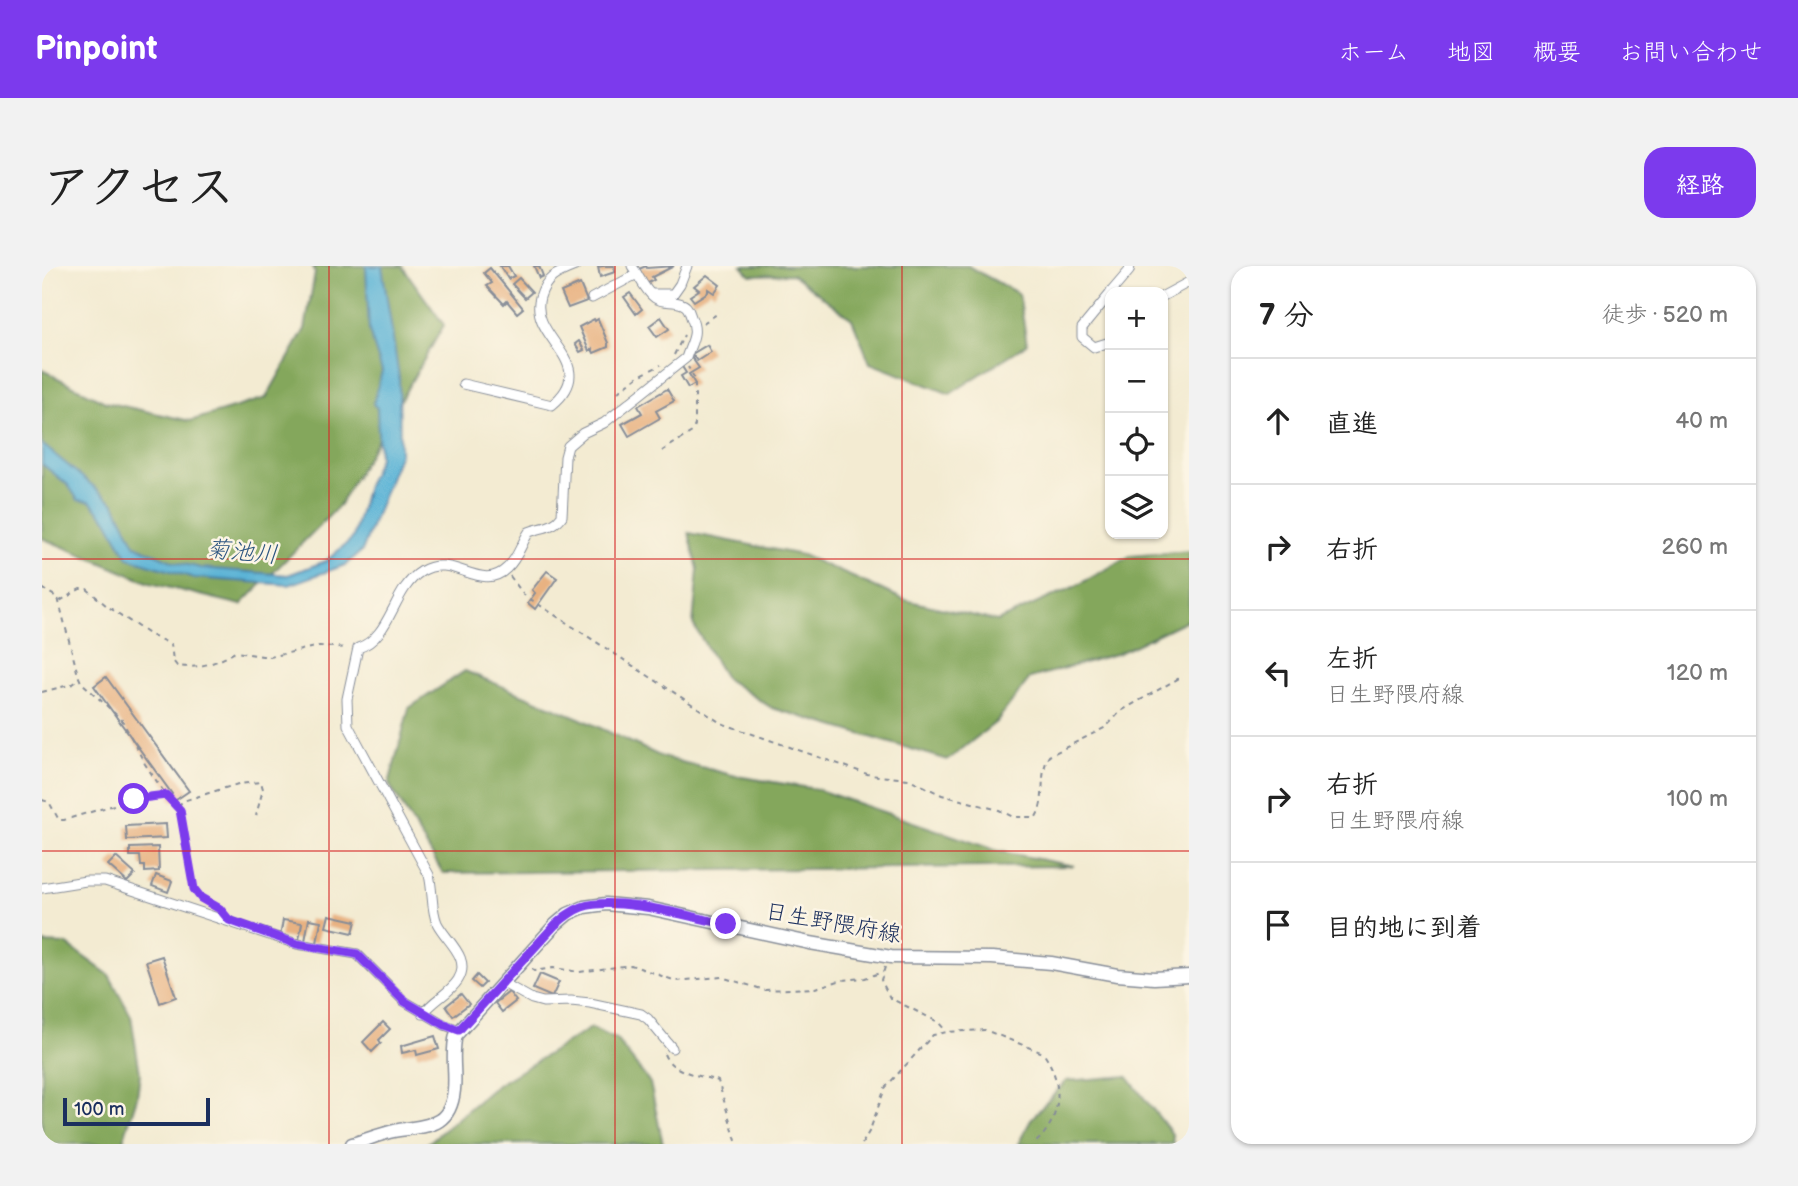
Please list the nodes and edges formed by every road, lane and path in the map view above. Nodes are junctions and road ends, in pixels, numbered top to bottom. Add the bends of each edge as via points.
1 (575, 266) edge
2 (687, 266) edge
3 (1129, 266) edge
4 (635, 270) edge
5 (1189, 282) edge
6 (1116, 287) edge
7 (1168, 293) edge
8 (651, 294) junction
9 (592, 298) dead end
10 (1105, 300) edge
11 (717, 314) dead end
12 (696, 327) junction
13 (1105, 344) edge
14 (673, 356) dead end
15 (684, 360) junction
16 (666, 361) dead end
17 (463, 384) dead end
18 (618, 392) dead end
19 (662, 451) dead end
20 (507, 569) junction
21 (42, 588) edge
22 (59, 602) junction
23 (358, 648) junction
24 (1181, 677) dead end
25 (80, 679) junction
26 (42, 692) edge
27 (166, 795) junction
28 (42, 800) edge
29 (177, 807) junction
30 (256, 816) dead end
31 (42, 888) edge
32 (229, 920) junction
33 (891, 957) junction
34 (522, 962) junction
35 (883, 972) junction
36 (1189, 976) edge
37 (503, 983) junction
38 (423, 1014) junction
39 (459, 1030) junction
40 (947, 1032) junction
41 (668, 1051) joint
42 (352, 1144) edge
43 (737, 1144) edge
44 (862, 1144) edge
45 (1034, 1144) edge

1 - 17 street via 547,280 538,302 545,329 568,363 569,385 562,397 552,405
2 - 8 street via 673,294
3 - 6 street
4 - 8 street
4 - 9 street
5 - 7 street
8 - 12 street via 662,302 687,307
10 - 13 street via 1082,328 1082,337 1094,347
11 - 12 path
12 - 14 path via 683,335
12 - 15 street via 695,340
15 - 19 path via 695,379 695,425 692,432
15 - 20 street via 604,424 568,446 562,516 547,528 529,532
16 - 18 path
20 - 23 street via 486,578 456,567 425,569 399,594 377,635
20 - 24 path via 524,595 721,723 870,775 909,779 942,795 1013,817 1036,817 1041,809 1044,765 1049,756 1106,727 1121,711
21 - 22 path
22 - 23 path via 87,589 150,635 171,644 177,666 219,663 235,652 270,657 319,646
22 - 25 path
23 - 38 street via 346,699 348,725 429,875 436,922 462,962 460,977
25 - 26 path
25 - 27 path via 122,720
27 - 28 path via 134,799 64,820
27 - 29 path
29 - 30 path via 238,784 261,782
29 - 32 path via 194,889
31 - 32 street via 105,881
32 - 38 street via 297,944 357,954
33 - 34 main road, 日生野隈府線 via 648,908 606,904 568,914
33 - 35 path
33 - 36 main road, 日生野隈府線 via 1004,959 1117,975
34 - 35 path via 534,971 579,972 631,965 677,981 721,977 765,990 815,988
34 - 37 main road, 日生野隈府線
35 - 40 path via 881,980 890,998 938,1022
37 - 39 main road, 日生野隈府線
37 - 41 street via 543,1002 590,1003 641,1014
38 - 39 street
39 - 42 main road via 452,1050 452,1102 436,1124
40 - 44 path via 933,1035 885,1088
40 - 45 path via 985,1030 1044,1054 1059,1093 1050,1125
41 - 43 path via 668,1062 677,1069 718,1081

